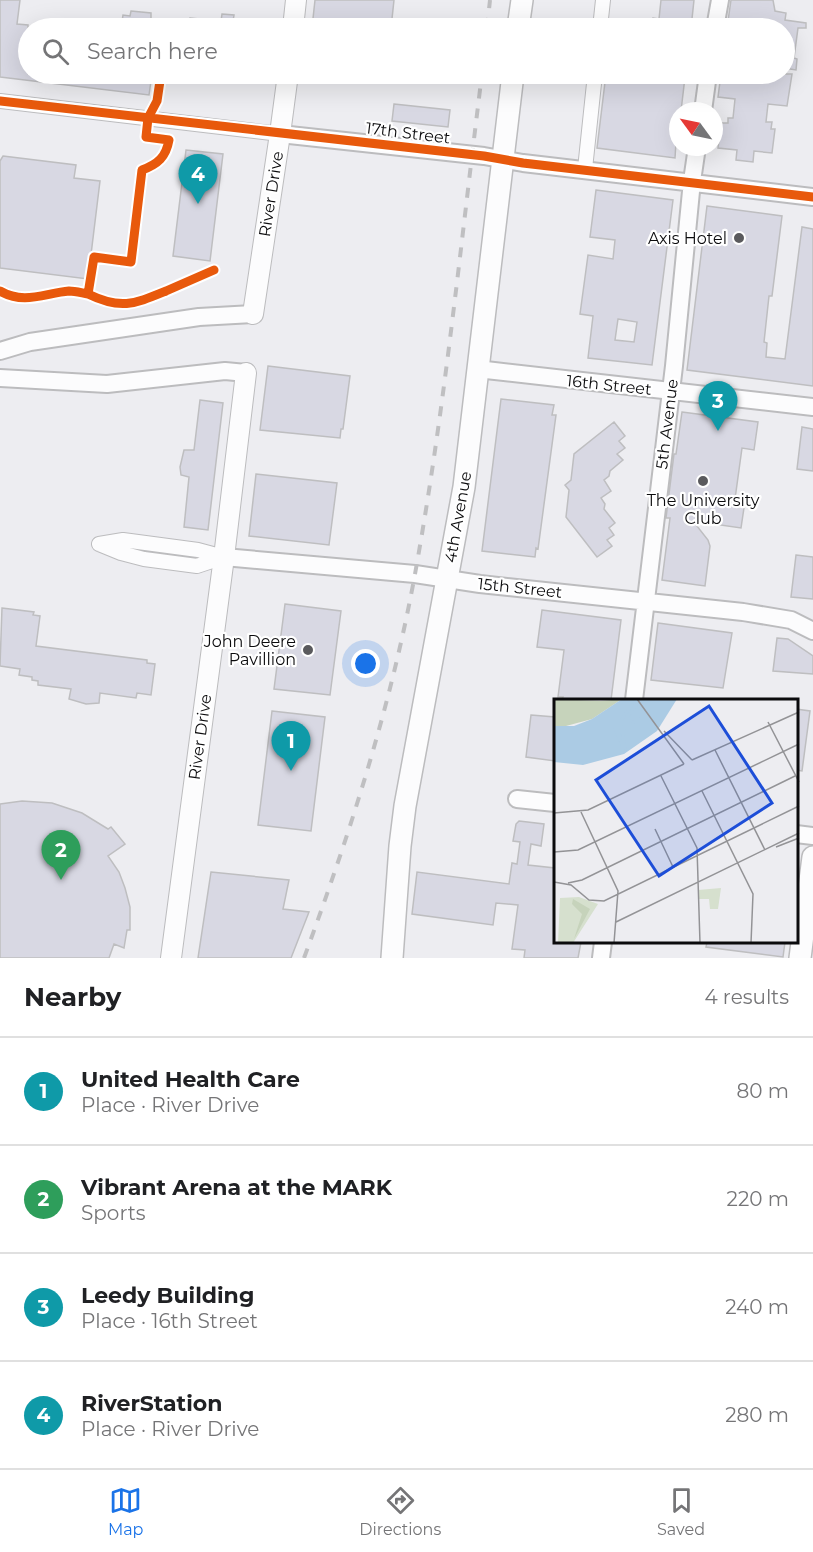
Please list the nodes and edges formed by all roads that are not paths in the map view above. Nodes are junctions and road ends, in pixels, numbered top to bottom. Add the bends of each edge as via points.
1 (296, 0) edge
2 (522, 0) edge
3 (603, 0) edge
4 (720, 0) edge
5 (294, 18) edge
6 (519, 18) edge
7 (601, 18) edge
8 (717, 18) edge
9 (287, 84) edge
10 (512, 84) edge
11 (594, 84) edge
12 (707, 84) edge
13 (0, 101) edge
14 (704, 102) edge
15 (280, 134) junction
16 (696, 156) edge
17 (502, 160) junction
18 (585, 170) junction
19 (692, 181) junction
20 (813, 197) edge
21 (253, 314) joint
22 (0, 351) edge
23 (477, 369) junction
24 (246, 373) joint
25 (0, 378) edge
26 (670, 391) junction
27 (813, 407) edge
28 (224, 557) junction
29 (447, 579) junction
30 (645, 601) junction
31 (813, 631) edge
32 (634, 699) edge
33 (517, 799) dead end
34 (554, 803) edge
35 (798, 834) edge
36 (813, 836) edge
37 (813, 857) edge
38 (603, 943) edge
39 (171, 958) edge
40 (392, 958) edge
41 (601, 958) edge
42 (800, 958) edge

1 - 5 main road
2 - 6 main road
3 - 7 street
4 - 8 street
9 - 15 main road, River Drive
10 - 17 main road, 4th Avenue
11 - 18 street
12 - 14 street
13 - 15 street, 17th Street
15 - 17 street, 17th Street
15 - 21 main road, River Drive
16 - 19 street, 5th Avenue
17 - 18 street, 17th Street
17 - 23 main road, 4th Avenue
18 - 19 street, 17th Street
19 - 20 street, 17th Street
19 - 26 street, 5th Avenue
21 - 22 street via 199,317 30,342
23 - 26 street, 16th Street
23 - 29 main road, 4th Avenue via 464,487
24 - 25 street via 225,370 107,384
24 - 28 main road, River Drive
26 - 27 street, 16th Street
26 - 30 street, 5th Avenue
28 - 28 street, 15th Street via 123,540 99,544 144,559 197,566
28 - 29 street, 15th Street
28 - 39 main road, River Drive
29 - 30 street, 15th Street
29 - 40 main road, 4th Avenue via 405,806
30 - 31 street, 15th Street via 769,616 791,620
30 - 32 street, 5th Avenue
33 - 34 street
35 - 36 street
37 - 42 main road
38 - 41 street

